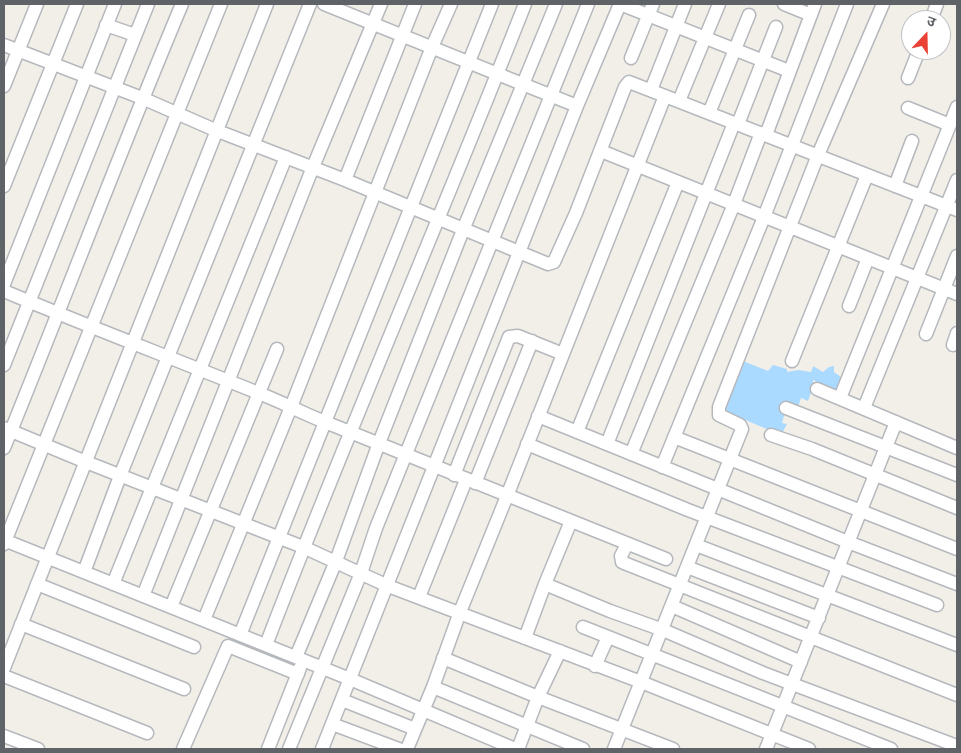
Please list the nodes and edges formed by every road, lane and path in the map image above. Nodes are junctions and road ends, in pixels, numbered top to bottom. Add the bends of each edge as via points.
1 (37, 4) edge
2 (77, 4) edge
3 (115, 4) edge
4 (148, 4) edge
5 (182, 4) edge
6 (221, 4) edge
7 (267, 4) edge
8 (310, 4) edge
9 (324, 4) edge
10 (381, 4) edge
11 (415, 4) edge
12 (451, 4) edge
13 (492, 4) edge
14 (525, 4) edge
15 (556, 4) edge
16 (588, 4) edge
17 (620, 4) edge
18 (685, 4) edge
19 (719, 4) edge
20 (784, 4) edge
21 (847, 4) edge
22 (883, 4) edge
23 (813, 9) edge
24 (651, 10) edge
25 (748, 15) dead end
26 (373, 23) junction
27 (106, 25) junction
28 (676, 26) junction
29 (776, 27) dead end
30 (135, 35) junction
31 (402, 36) junction
32 (704, 38) junction
33 (4, 45) edge
34 (432, 47) junction
35 (18, 50) junction
36 (735, 50) junction
37 (631, 58) dead end
38 (915, 60) edge
39 (763, 61) junction
40 (469, 62) junction
41 (53, 64) junction
42 (789, 72) junction
43 (498, 74) junction
44 (85, 76) junction
45 (908, 78) dead end
46 (524, 84) junction
47 (4, 86) edge
48 (114, 88) junction
49 (651, 90) junction
50 (550, 95) junction
51 (665, 96) junction
52 (142, 98) junction
53 (679, 101) junction
54 (577, 106) junction
55 (957, 107) edge
56 (908, 108) dead end
57 (178, 113) junction
58 (709, 113) junction
59 (736, 123) junction
60 (950, 125) junction
61 (217, 130) junction
62 (763, 134) junction
63 (912, 141) dead end
64 (253, 144) junction
65 (792, 145) junction
66 (601, 151) junction
67 (818, 155) junction
68 (286, 157) junction
69 (637, 166) junction
70 (313, 167) junction
71 (867, 175) junction
72 (345, 180) junction
73 (957, 180) edge
74 (678, 182) junction
75 (4, 186) edge
76 (894, 186) junction
77 (376, 193) junction
78 (706, 193) junction
79 (922, 196) junction
80 (734, 204) junction
81 (411, 208) junction
82 (952, 208) edge
83 (764, 217) junction
84 (439, 220) junction
85 (790, 227) junction
86 (464, 230) junction
87 (493, 242) junction
88 (838, 246) junction
89 (520, 252) junction
90 (957, 256) edge
91 (868, 258) junction
92 (893, 268) junction
93 (916, 277) junction
94 (4, 284) edge
95 (944, 289) junction
96 (4, 291) edge
97 (957, 294) edge
98 (30, 302) junction
99 (849, 306) dead end
100 (58, 315) junction
101 (92, 326) junction
102 (926, 334) dead end
103 (532, 341) junction
104 (133, 342) junction
105 (277, 350) dead end
106 (563, 354) junction
107 (167, 356) junction
108 (792, 361) dead end
109 (4, 365) edge
110 (201, 370) junction
111 (228, 380) junction
112 (817, 389) dead end
113 (259, 393) junction
114 (840, 398) junction
115 (291, 407) junction
116 (786, 408) dead end
117 (864, 408) junction
118 (538, 416) junction
119 (325, 422) junction
120 (896, 422) junction
121 (7, 430) edge
122 (351, 432) junction
123 (577, 432) junction
124 (771, 435) dead end
125 (674, 437) junction
126 (379, 443) junction
127 (527, 444) junction
128 (607, 444) junction
129 (43, 445) junction
130 (886, 446) junction
131 (4, 448) edge
132 (957, 448) edge
133 (406, 454) junction
134 (631, 454) junction
135 (730, 459) junction
136 (86, 462) junction
137 (435, 466) junction
138 (662, 467) junction
139 (875, 474) junction
140 (454, 475) junction
141 (957, 475) edge
142 (120, 476) junction
143 (471, 482) junction
144 (152, 488) junction
145 (718, 489) junction
146 (507, 496) junction
147 (181, 500) junction
148 (957, 508) edge
149 (210, 511) junction
150 (860, 511) junction
151 (707, 517) junction
152 (571, 521) junction
153 (244, 524) junction
154 (279, 538) junction
155 (4, 541) edge
156 (848, 542) junction
157 (627, 544) junction
158 (696, 545) junction
159 (303, 547) junction
160 (957, 549) edge
161 (48, 558) junction
162 (666, 558) dead end
163 (336, 562) junction
164 (687, 567) junction
165 (838, 568) junction
166 (84, 572) junction
167 (361, 573) junction
168 (37, 584) junction
169 (113, 584) junction
170 (545, 584) junction
171 (957, 584) edge
172 (388, 586) junction
173 (680, 586) junction
174 (143, 596) junction
175 (827, 596) junction
176 (419, 597) junction
177 (937, 605) dead end
178 (672, 606) junction
179 (171, 607) junction
180 (460, 612) junction
181 (819, 618) junction
182 (204, 620) junction
183 (21, 624) junction
184 (583, 627) dead end
185 (663, 630) junction
186 (240, 635) junction
187 (608, 637) junction
188 (525, 638) junction
189 (810, 638) junction
190 (266, 645) junction
191 (957, 645) edge
192 (194, 647) dead end
193 (560, 651) junction
194 (654, 654) junction
195 (300, 658) junction
196 (443, 658) junction
197 (801, 662) junction
198 (595, 666) junction
199 (322, 667) junction
200 (4, 668) edge
201 (298, 674) junction
202 (4, 676) edge
203 (350, 679) junction
204 (641, 682) junction
205 (792, 684) junction
206 (433, 687) junction
207 (184, 689) dead end
208 (957, 694) edge
209 (538, 698) junction
210 (342, 700) junction
211 (783, 707) junction
212 (423, 709) junction
213 (332, 724) junction
214 (527, 727) junction
215 (415, 729) junction
216 (623, 730) junction
217 (147, 733) dead end
218 (771, 734) junction
219 (4, 736) edge
220 (957, 746) edge
221 (38, 749) edge
222 (183, 749) edge
223 (268, 749) edge
224 (289, 749) edge
225 (325, 749) edge
226 (399, 749) edge
227 (407, 749) edge
228 (517, 749) edge
229 (583, 749) edge
230 (614, 749) edge
231 (673, 749) edge
232 (766, 749) edge
233 (809, 749) edge
234 (891, 749) edge

1 - 35 street
2 - 41 street
3 - 27 street
4 - 30 street
5 - 52 street
6 - 57 street
7 - 61 street
8 - 64 street
9 - 26 street
10 - 26 street
11 - 31 street
12 - 34 street
13 - 40 street
14 - 43 street
15 - 46 street
16 - 50 street
17 - 24 street
17 - 54 street
18 - 28 street
19 - 32 street
20 - 23 street
21 - 65 street
22 - 67 street
23 - 42 street
24 - 28 street
24 - 37 street
25 - 36 street
26 - 31 street
26 - 70 street
27 - 30 street
27 - 44 street
28 - 32 street
28 - 49 street
29 - 39 street
30 - 48 street
31 - 34 street
31 - 72 street
32 - 36 street
32 - 53 street
33 - 35 street
34 - 40 street
34 - 77 street
35 - 41 street
35 - 47 street
36 - 39 street
36 - 58 street
38 - 45 street
39 - 42 street
39 - 59 street
40 - 43 street
40 - 81 street
41 - 44 street
41 - 75 street
42 - 62 street
43 - 46 street
43 - 84 street
44 - 48 street
44 - 94 street
46 - 50 street
46 - 86 street
48 - 52 street
48 - 98 street
49 - 51 street
49 - 66 street via 632,82 627,84
50 - 54 street
50 - 87 street
51 - 53 street
51 - 69 street
52 - 57 street
52 - 100 street
53 - 58 street
54 - 89 street
55 - 60 street
56 - 60 street
57 - 61 street
57 - 101 street
58 - 59 street
59 - 62 street
59 - 78 street
60 - 79 street
61 - 64 street
61 - 104 street
62 - 65 street
62 - 80 street
63 - 76 street
64 - 68 street
64 - 107 street
65 - 67 street
65 - 83 street
66 - 69 street
66 - 89 street via 554,262 548,264
67 - 71 street
67 - 85 street
68 - 70 street
68 - 110 street
69 - 74 street
69 - 106 street
70 - 72 street
70 - 111 street
71 - 76 street
71 - 88 street
72 - 77 street
73 - 82 street
74 - 78 street
74 - 123 street
76 - 79 street
77 - 81 street
77 - 115 street
78 - 80 street
78 - 128 street
79 - 82 street
79 - 92 street
80 - 83 street
80 - 134 street
81 - 84 street
81 - 119 street
82 - 93 street
83 - 85 street
83 - 125 street
84 - 86 street
84 - 122 street
85 - 88 street
85 - 135 street via 718,411 718,415 742,428
86 - 87 street
86 - 126 street
87 - 89 street
87 - 133 street
88 - 91 street
88 - 108 street
89 - 137 street
90 - 95 street
91 - 92 street
91 - 99 street
92 - 93 street
92 - 114 street
93 - 95 street
93 - 117 street
95 - 97 street
95 - 102 street
96 - 98 street
98 - 100 street
98 - 109 street
100 - 101 street
100 - 121 street
101 - 104 street
101 - 129 street
103 - 106 street
103 - 140 street via 513,336 507,341
103 - 143 street
104 - 107 street
104 - 136 street
105 - 113 street
106 - 118 street
107 - 110 street
107 - 142 street
110 - 111 street
110 - 144 street
111 - 113 street
111 - 147 street
112 - 114 street
113 - 115 street
113 - 149 street
114 - 117 street
115 - 119 street
115 - 153 street
116 - 130 street
117 - 120 street
118 - 123 street
118 - 127 street
119 - 122 street
119 - 154 street
120 - 130 street
120 - 132 street
121 - 129 street
121 - 131 street
122 - 126 street
122 - 159 street
123 - 128 street
124 - 139 street
125 - 135 street
125 - 138 street
126 - 133 street
126 - 163 street
127 - 146 street
127 - 151 street
128 - 134 street
129 - 136 street
129 - 155 street
130 - 139 street
130 - 141 street
133 - 137 street
133 - 167 street
134 - 138 street
135 - 145 street
135 - 150 street
136 - 142 street
136 - 161 street
137 - 140 street
137 - 172 street
138 - 145 street
139 - 148 street
139 - 150 street
140 - 143 street
142 - 144 street
142 - 166 street
143 - 146 street
143 - 176 street
144 - 147 street
144 - 169 street
145 - 151 street
145 - 156 street
146 - 152 street
146 - 180 street
147 - 149 street
147 - 174 street
149 - 153 street
149 - 179 street
150 - 156 street
150 - 160 street
151 - 158 street
151 - 165 street
152 - 157 street
152 - 170 street
153 - 154 street
153 - 182 street
154 - 159 street
154 - 186 street
155 - 161 street
156 - 165 street
156 - 171 street
157 - 162 street
157 - 173 street via 620,556 622,562
158 - 164 street
158 - 175 street
159 - 163 street
159 - 190 street
161 - 166 street
161 - 168 street
163 - 167 street
163 - 195 street
164 - 173 street
164 - 181 street
165 - 175 street
165 - 177 street
166 - 169 street
167 - 172 street
167 - 199 street
168 - 183 street
168 - 192 street
169 - 174 street
170 - 185 street
170 - 188 street
172 - 176 street
172 - 203 street
173 - 178 street
173 - 189 street
174 - 179 street
175 - 181 street
175 - 191 street
176 - 180 street
178 - 185 street
178 - 197 street
179 - 182 street
180 - 188 street
180 - 196 street
181 - 189 street
182 - 186 street
183 - 200 street
183 - 207 street
184 - 187 street
185 - 194 street
185 - 205 street
186 - 190 street
187 - 194 street
187 - 198 street
188 - 193 street
189 - 197 street
189 - 208 street
190 - 195 street
193 - 198 street
193 - 209 street
194 - 204 street
194 - 211 street
195 - 199 street
195 - 201 street
196 - 206 street
196 - 209 street
197 - 205 street
198 - 204 street
199 - 203 street
199 - 224 street
201 - 222 street via 228,646
201 - 223 street
202 - 217 street
203 - 210 street
203 - 212 street
204 - 216 street
204 - 218 street
205 - 211 street
205 - 220 street
206 - 212 street
206 - 214 street
209 - 214 street
209 - 216 street
210 - 213 street
210 - 215 street
211 - 218 street
211 - 234 street
212 - 215 street
212 - 228 street
213 - 225 street
213 - 226 street
214 - 228 street
214 - 229 street
215 - 227 street
216 - 230 street
216 - 231 street
218 - 232 street
218 - 233 street
219 - 221 street

